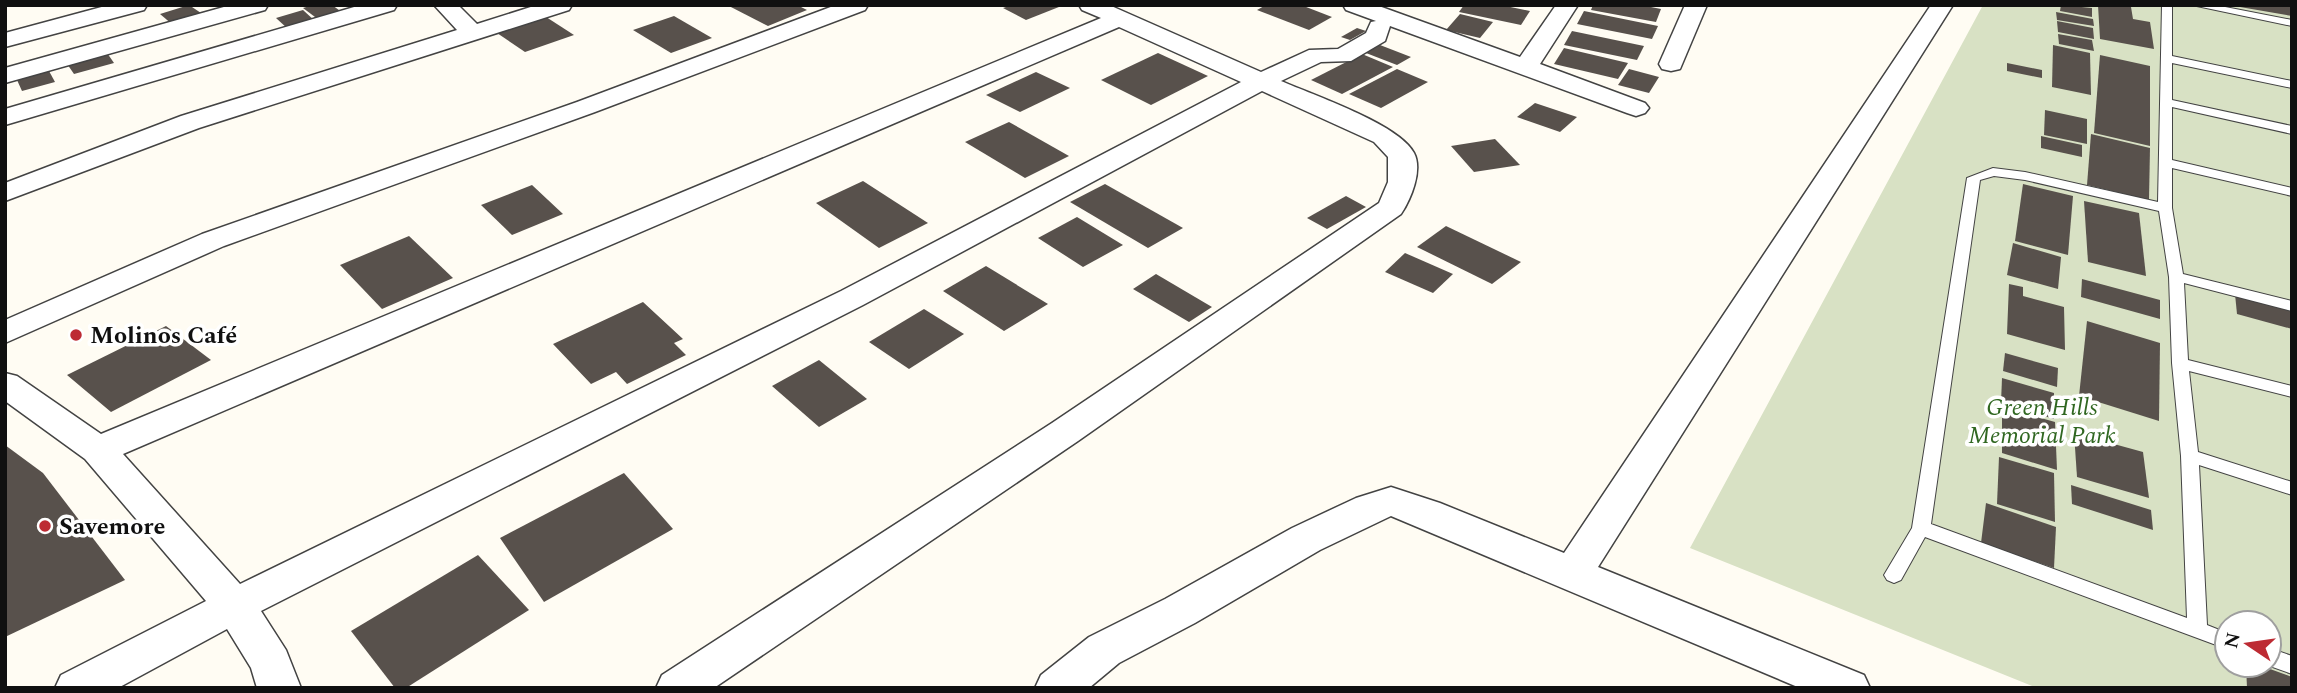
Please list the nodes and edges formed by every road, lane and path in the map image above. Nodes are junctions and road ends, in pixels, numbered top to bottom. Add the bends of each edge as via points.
1 (136, 5) edge
2 (257, 5) edge
3 (386, 5) edge
4 (445, 5) edge
5 (561, 5) edge
6 (857, 5) edge
7 (1090, 5) edge
8 (1354, 5) edge
9 (1567, 5) edge
10 (1696, 5) edge
11 (1942, 5) edge
12 (2167, 5) edge
13 (2197, 5) edge
14 (1393, 17) edge
15 (1118, 19) junction
16 (2292, 23) edge
17 (473, 33) junction
18 (5, 40) edge
19 (2168, 59) junction
20 (1671, 64) dead end
21 (1525, 68) junction
22 (5, 76) edge
23 (1260, 82) junction
24 (2292, 85) edge
25 (2167, 102) junction
26 (1636, 108) dead end
27 (5, 117) edge
28 (2292, 130) edge
29 (2167, 163) junction
30 (2292, 192) edge
31 (5, 193) edge
32 (2165, 208) junction
33 (2176, 277) junction
34 (2292, 306) edge
35 (5, 333) edge
36 (2180, 363) junction
37 (5, 384) edge
38 (2292, 392) edge
39 (98, 450) junction
40 (2190, 456) junction
41 (2292, 489) edge
42 (1921, 528) junction
43 (1572, 575) junction
44 (1894, 575) dead end
45 (235, 606) junction
46 (2197, 630) junction
47 (2213, 636) edge
48 (77, 688) edge
49 (279, 688) edge
50 (678, 688) edge
51 (1057, 688) edge
52 (1848, 688) edge

1 - 18 street
2 - 22 street
3 - 27 street
4 - 17 street
5 - 17 street
6 - 35 street via 213,240
7 - 15 street
8 - 14 street
9 - 21 street
10 - 20 street
11 - 43 street
12 - 19 lane
13 - 16 lane
14 - 21 street
14 - 23 street via 1377,36 1343,56 1317,55
15 - 23 street
15 - 39 street
17 - 31 street via 190,122
19 - 24 lane
19 - 25 lane
21 - 26 street
23 - 45 street via 852,298
23 - 50 street via 1383,136 1402,155 1402,182 1391,208 1065,432
25 - 28 lane
25 - 29 lane
29 - 30 lane
29 - 32 lane
32 - 33 lane
32 - 42 lane via 2025,176 1993,172 1974,178
33 - 34 lane
33 - 36 lane
36 - 38 lane
36 - 40 lane
37 - 39 street
39 - 45 street
40 - 41 lane
40 - 46 lane
42 - 44 lane
42 - 46 lane
43 - 51 street via 1391,501 1306,539 1104,650
43 - 52 street
45 - 48 street
45 - 49 street via 271,663
46 - 47 lane

